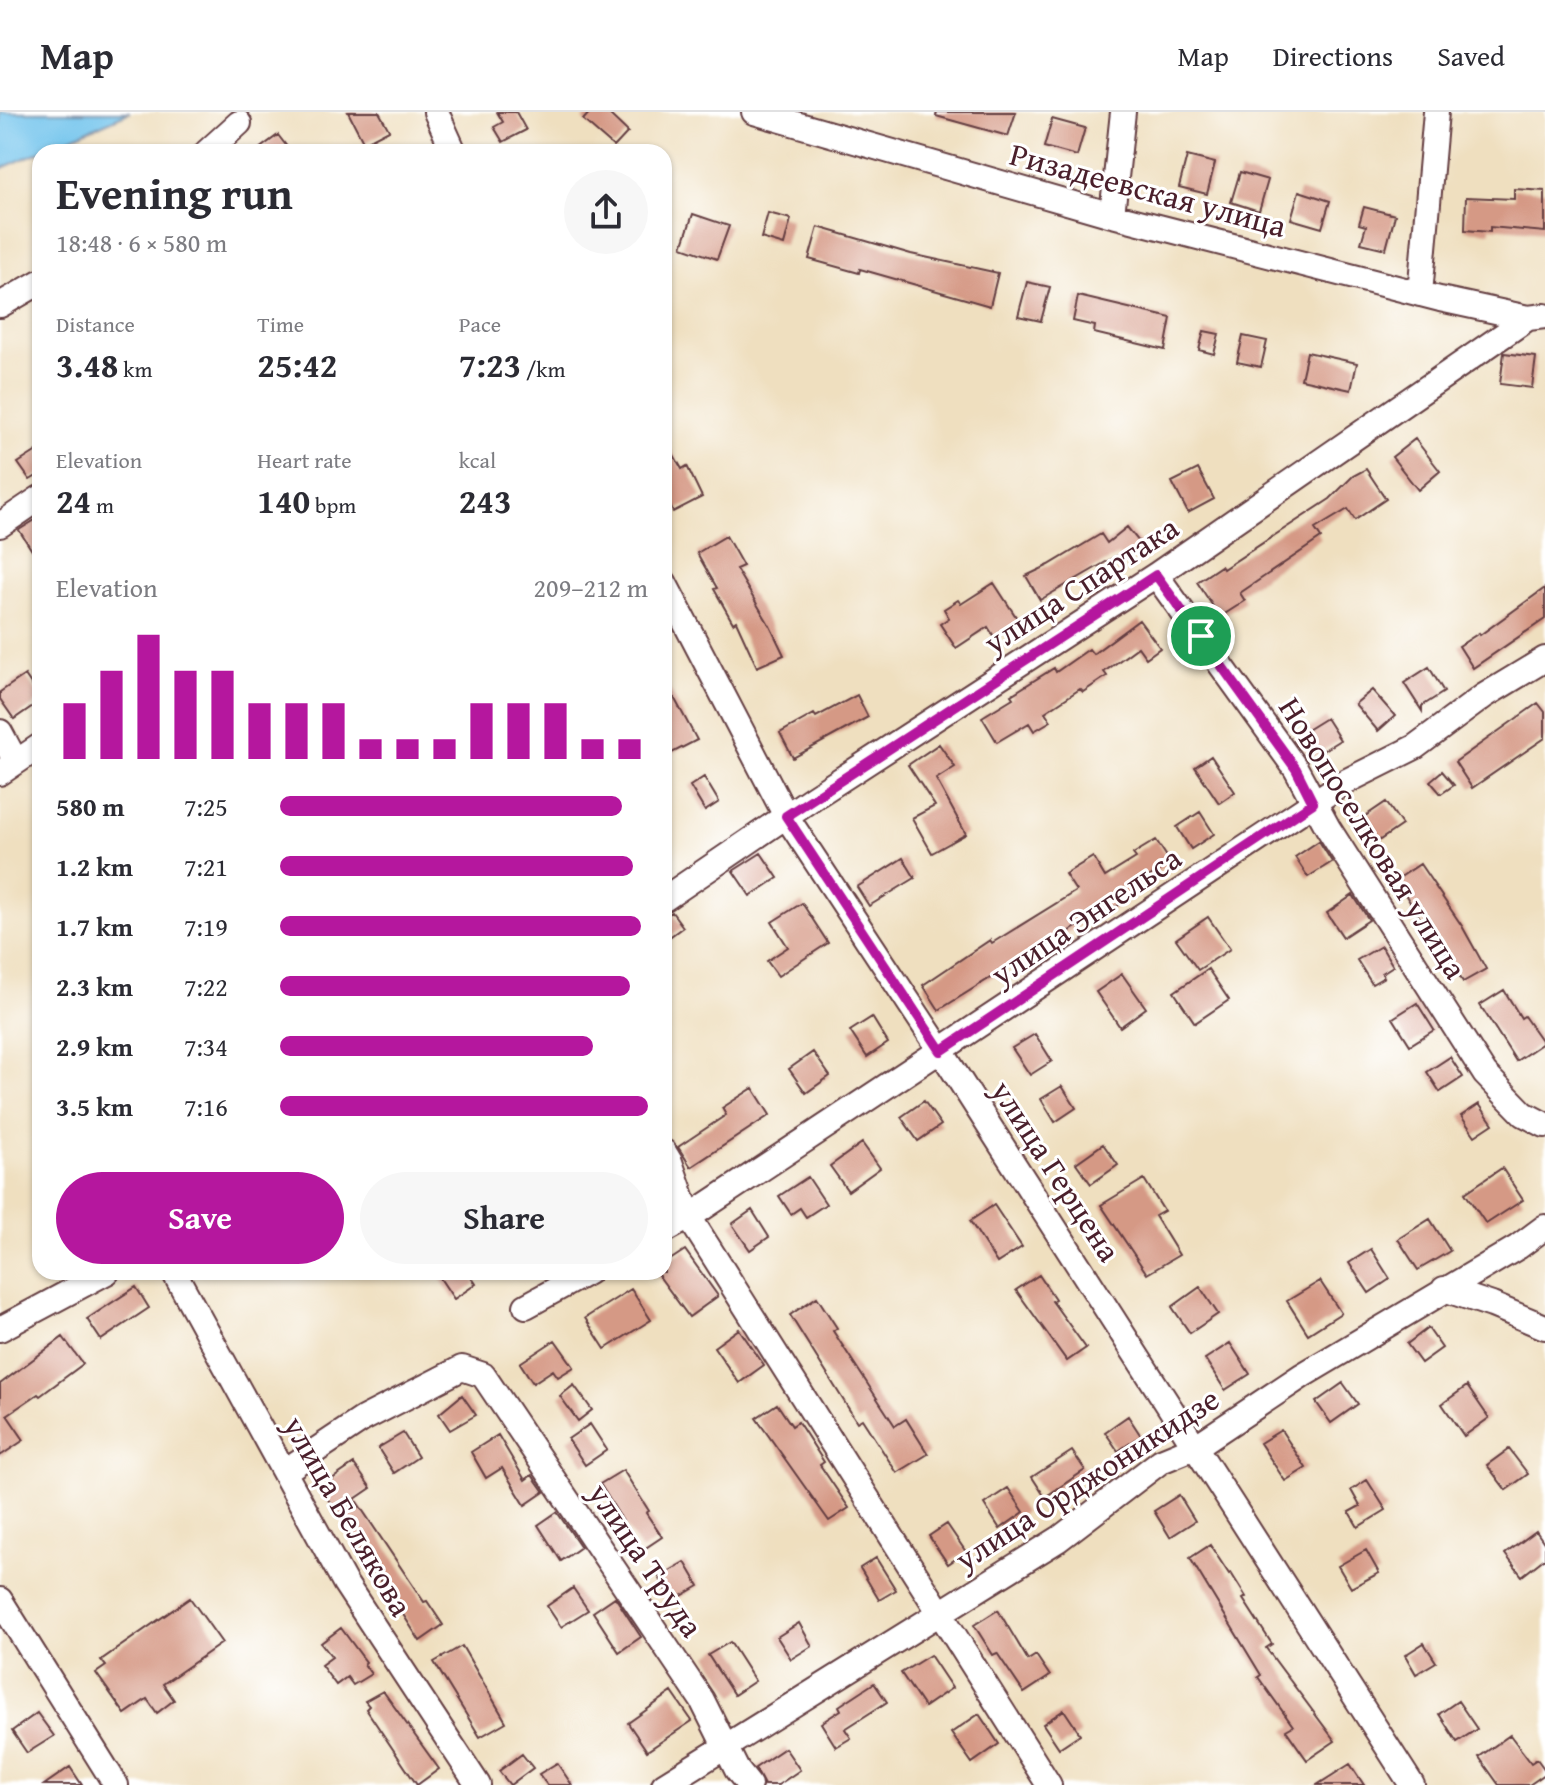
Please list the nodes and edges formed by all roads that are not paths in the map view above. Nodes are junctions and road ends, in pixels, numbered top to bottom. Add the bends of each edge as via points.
1 (436, 112) edge
2 (754, 112) edge
3 (1123, 112) edge
4 (1436, 112) edge
5 (239, 123) dead end
6 (216, 144) edge
7 (450, 144) edge
8 (1112, 215) junction
9 (32, 287) edge
10 (1420, 294) junction
11 (0, 305) edge
12 (1481, 309) junction
13 (1537, 317) edge
14 (1479, 350) junction
15 (32, 503) edge
16 (0, 525) edge
17 (1156, 575) junction
18 (672, 597) edge
19 (1545, 659) edge
20 (0, 732) edge
21 (32, 751) edge
22 (8, 767) edge
23 (1313, 803) junction
24 (786, 816) junction
25 (672, 894) edge
26 (941, 1051) junction
27 (1545, 1125) edge
28 (672, 1168) edge
29 (689, 1217) junction
30 (672, 1227) edge
31 (1545, 1227) edge
32 (92, 1280) edge
33 (178, 1280) edge
34 (573, 1280) edge
35 (1444, 1289) junction
36 (526, 1306) dead end
37 (1545, 1327) edge
38 (0, 1329) edge
39 (1195, 1447) junction
40 (285, 1471) junction
41 (0, 1600) edge
42 (939, 1613) junction
43 (724, 1746) junction
44 (116, 1785) edge
45 (478, 1785) edge
46 (664, 1785) edge
47 (749, 1785) edge
48 (1049, 1785) edge
49 (1412, 1785) edge

1 - 7 street
2 - 8 street, Ризадеевская улица
3 - 8 street
4 - 10 street
5 - 6 street
8 - 10 street, Ризадеевская улица
9 - 11 street
10 - 12 street, Ризадеевская улица
12 - 13 street, Ризадеевская улица
12 - 14 street
13 - 14 street, улица Спартака
14 - 17 street, улица Спартака
15 - 16 street
17 - 23 street, Новопоселковая улица via 1296,769
17 - 24 street, улица Спартака
18 - 24 street, улица Герцена
19 - 23 street, улица Энгельса via 1415,747
20 - 22 street
21 - 22 street
23 - 26 street, улица Энгельса
23 - 27 street, Новопоселковая улица via 1485,1074 1524,1114
24 - 25 street, улица Спартака
24 - 26 street, улица Герцена
26 - 29 street, улица Энгельса
26 - 39 street, улица Герцена
28 - 29 street
29 - 30 street, улица Энгельса
29 - 42 street
31 - 35 street, улица Орджоникидзе
32 - 38 street
33 - 40 street, улица Белякова
34 - 36 street
35 - 37 street
35 - 39 street, улица Орджоникидзе
39 - 42 street, улица Орджоникидзе via 1161,1461 1059,1539
39 - 49 street, улица Герцена
40 - 43 street, улица Труда via 363,1419 462,1368 483,1375 702,1700
40 - 45 street, улица Белякова via 345,1583
41 - 44 street
42 - 43 street, улица Орджоникидзе
42 - 48 street
43 - 46 street, улица Орджоникидзе
43 - 47 street, улица Труда

